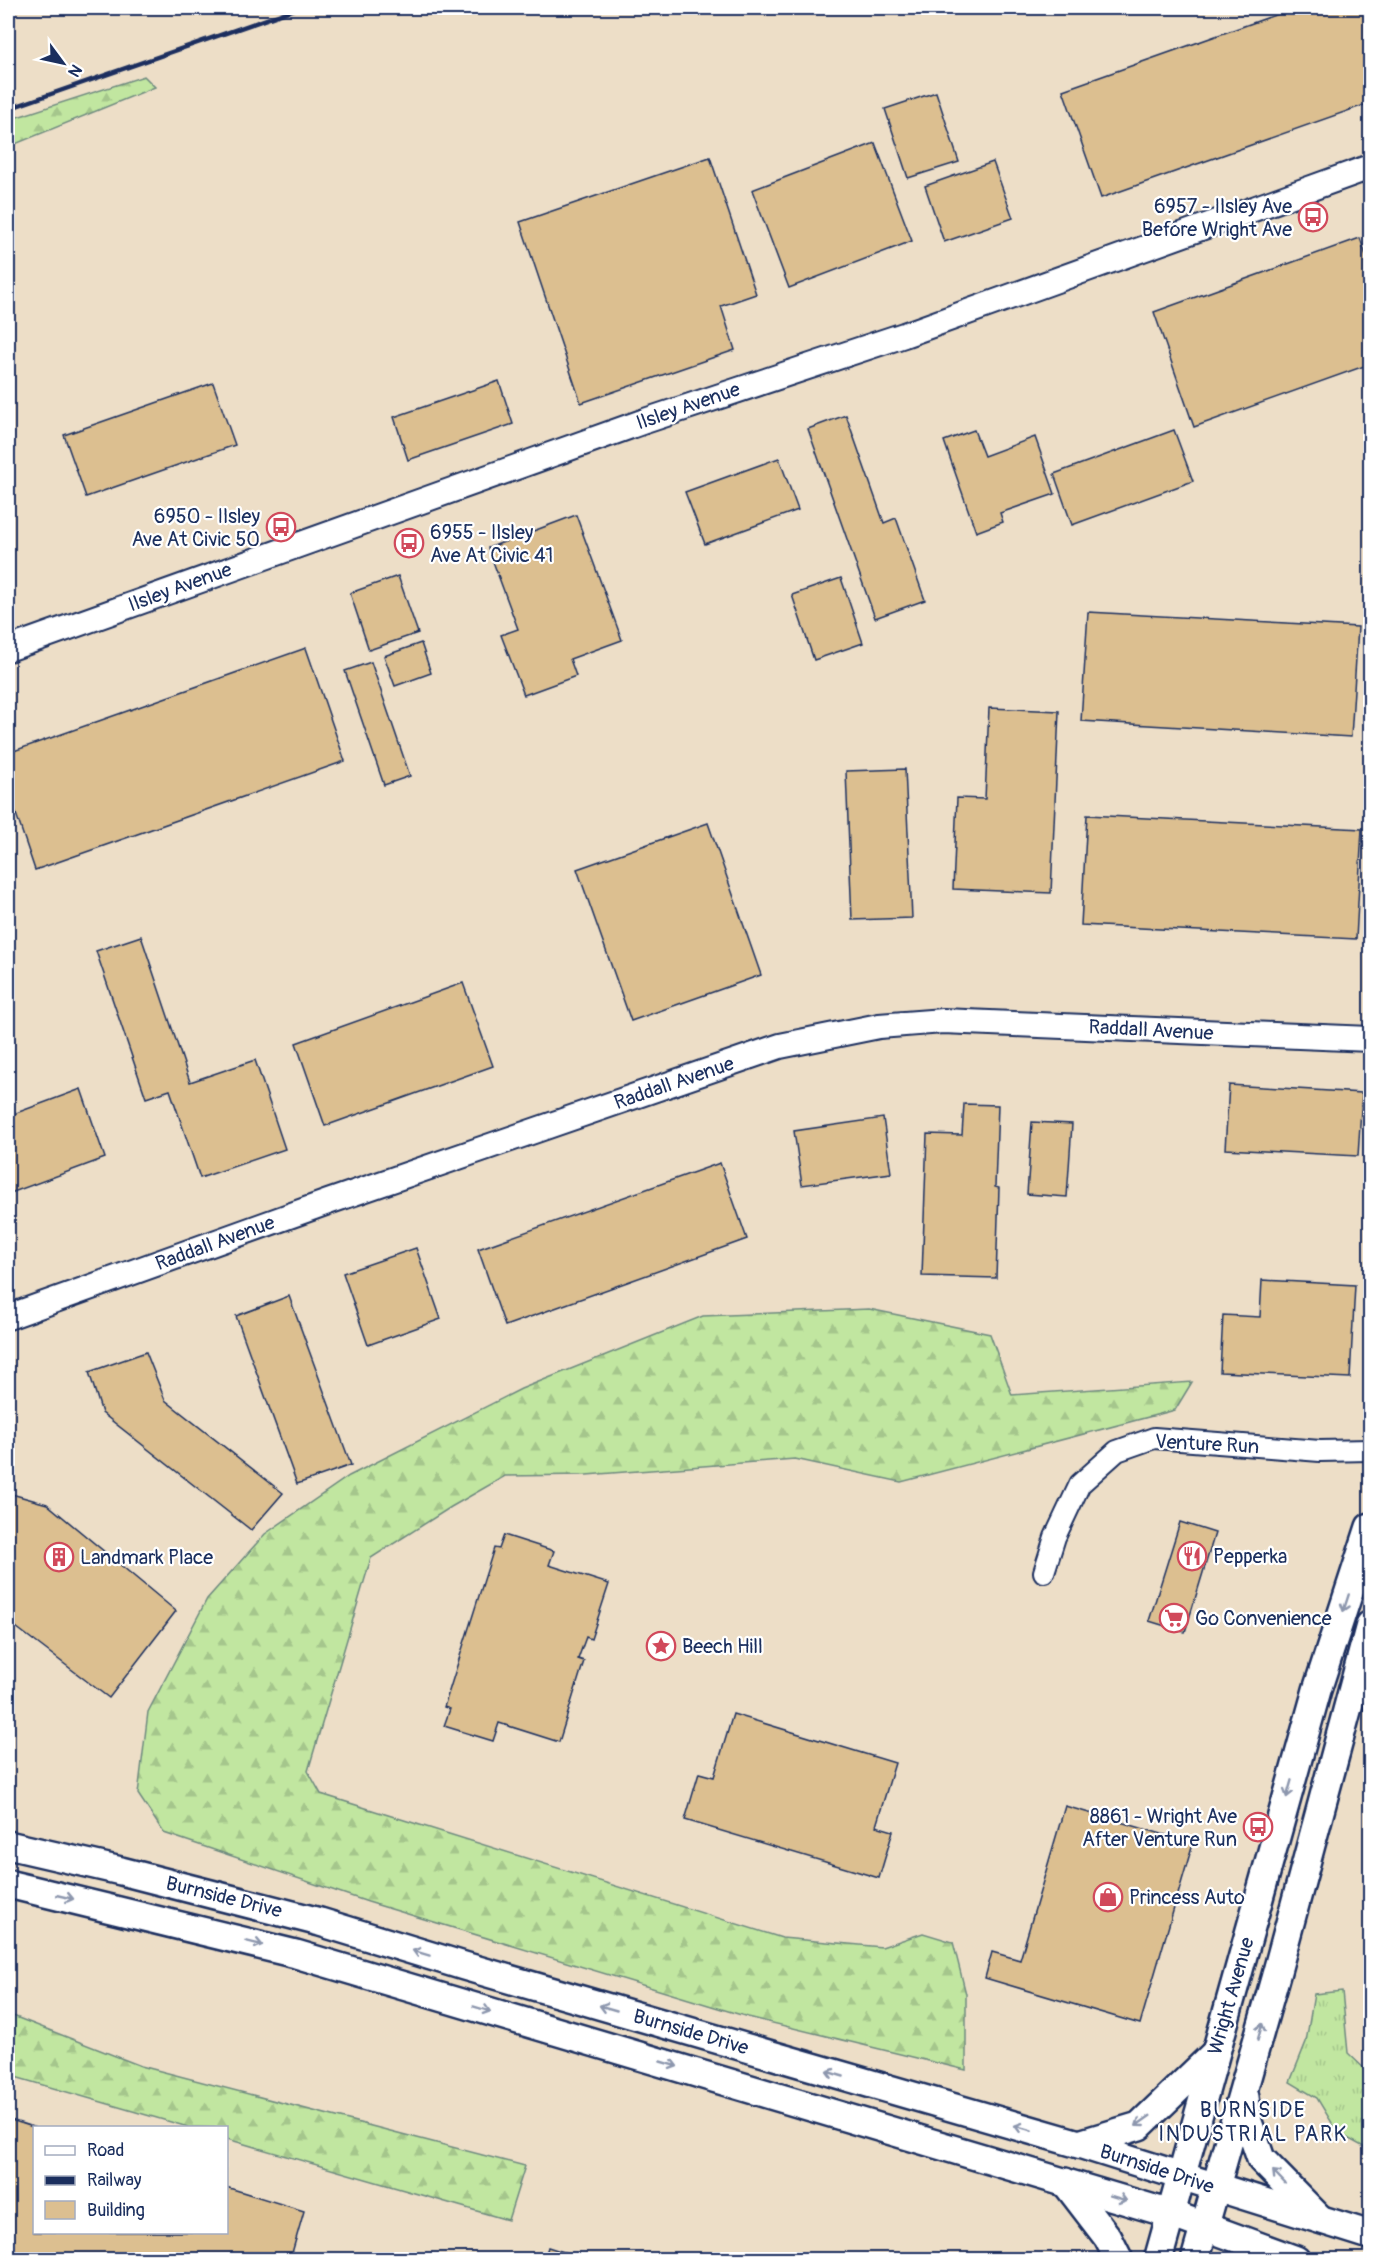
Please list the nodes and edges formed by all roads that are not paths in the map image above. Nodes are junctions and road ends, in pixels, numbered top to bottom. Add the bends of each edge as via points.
1 (1371, 167) edge
2 (8, 649) edge
3 (1371, 1040) edge
4 (8, 1317) edge
5 (1371, 1450) edge
6 (1371, 1527) edge
7 (1044, 1572) dead end
8 (1371, 1625) edge
9 (1317, 1690) junction
10 (1340, 1738) junction
11 (8, 1845) edge
12 (8, 1884) edge
13 (1216, 2052) junction
14 (1244, 2089) junction
15 (1079, 2144) junction
16 (1181, 2177) junction
17 (1065, 2182) junction
18 (1216, 2188) junction
19 (1171, 2214) junction
20 (1320, 2219) junction
21 (1205, 2225) junction
22 (1371, 2235) edge
23 (1119, 2259) edge
24 (1158, 2259) edge
25 (1195, 2259) edge
26 (1296, 2259) edge

1 - 2 street, Ilsley Avenue via 915,331 634,424
3 - 4 street, Raddall Avenue via 943,1021 830,1034 780,1046 384,1182
5 - 7 street, Venture Run via 1320,1451 1154,1438 1118,1451 1080,1484 1055,1537
6 -> 9 main road, Wright Avenue
8 - 10 main road, Wright Avenue
9 - 10 main road via 1332,1704
9 -> 13 main road, Wright Avenue
14 -> 10 main road, Wright Avenue
15 -> 11 main road, Burnside Drive via 320,1922
12 -> 17 main road, Burnside Drive via 296,1954
13 -> 15 main road via 1138,2126
13 - 16 main road, Wright Avenue
14 - 18 main road, Wright Avenue
20 -> 14 main road via 1261,2159 1248,2122
15 - 16 main road, Burnside Drive
16 - 18 main road, Burnside Drive
16 - 19 main road, Wright Avenue
17 -> 19 main road, Burnside Drive
17 - 23 main road via 1108,2238
18 - 20 main road, Burnside Drive
18 - 21 main road, Wright Avenue
19 - 21 main road, Burnside Drive
19 - 24 main road, Wright Avenue
20 - 22 main road, Burnside Drive
21 - 25 main road, Wright Avenue
21 - 26 main road, Burnside Drive

